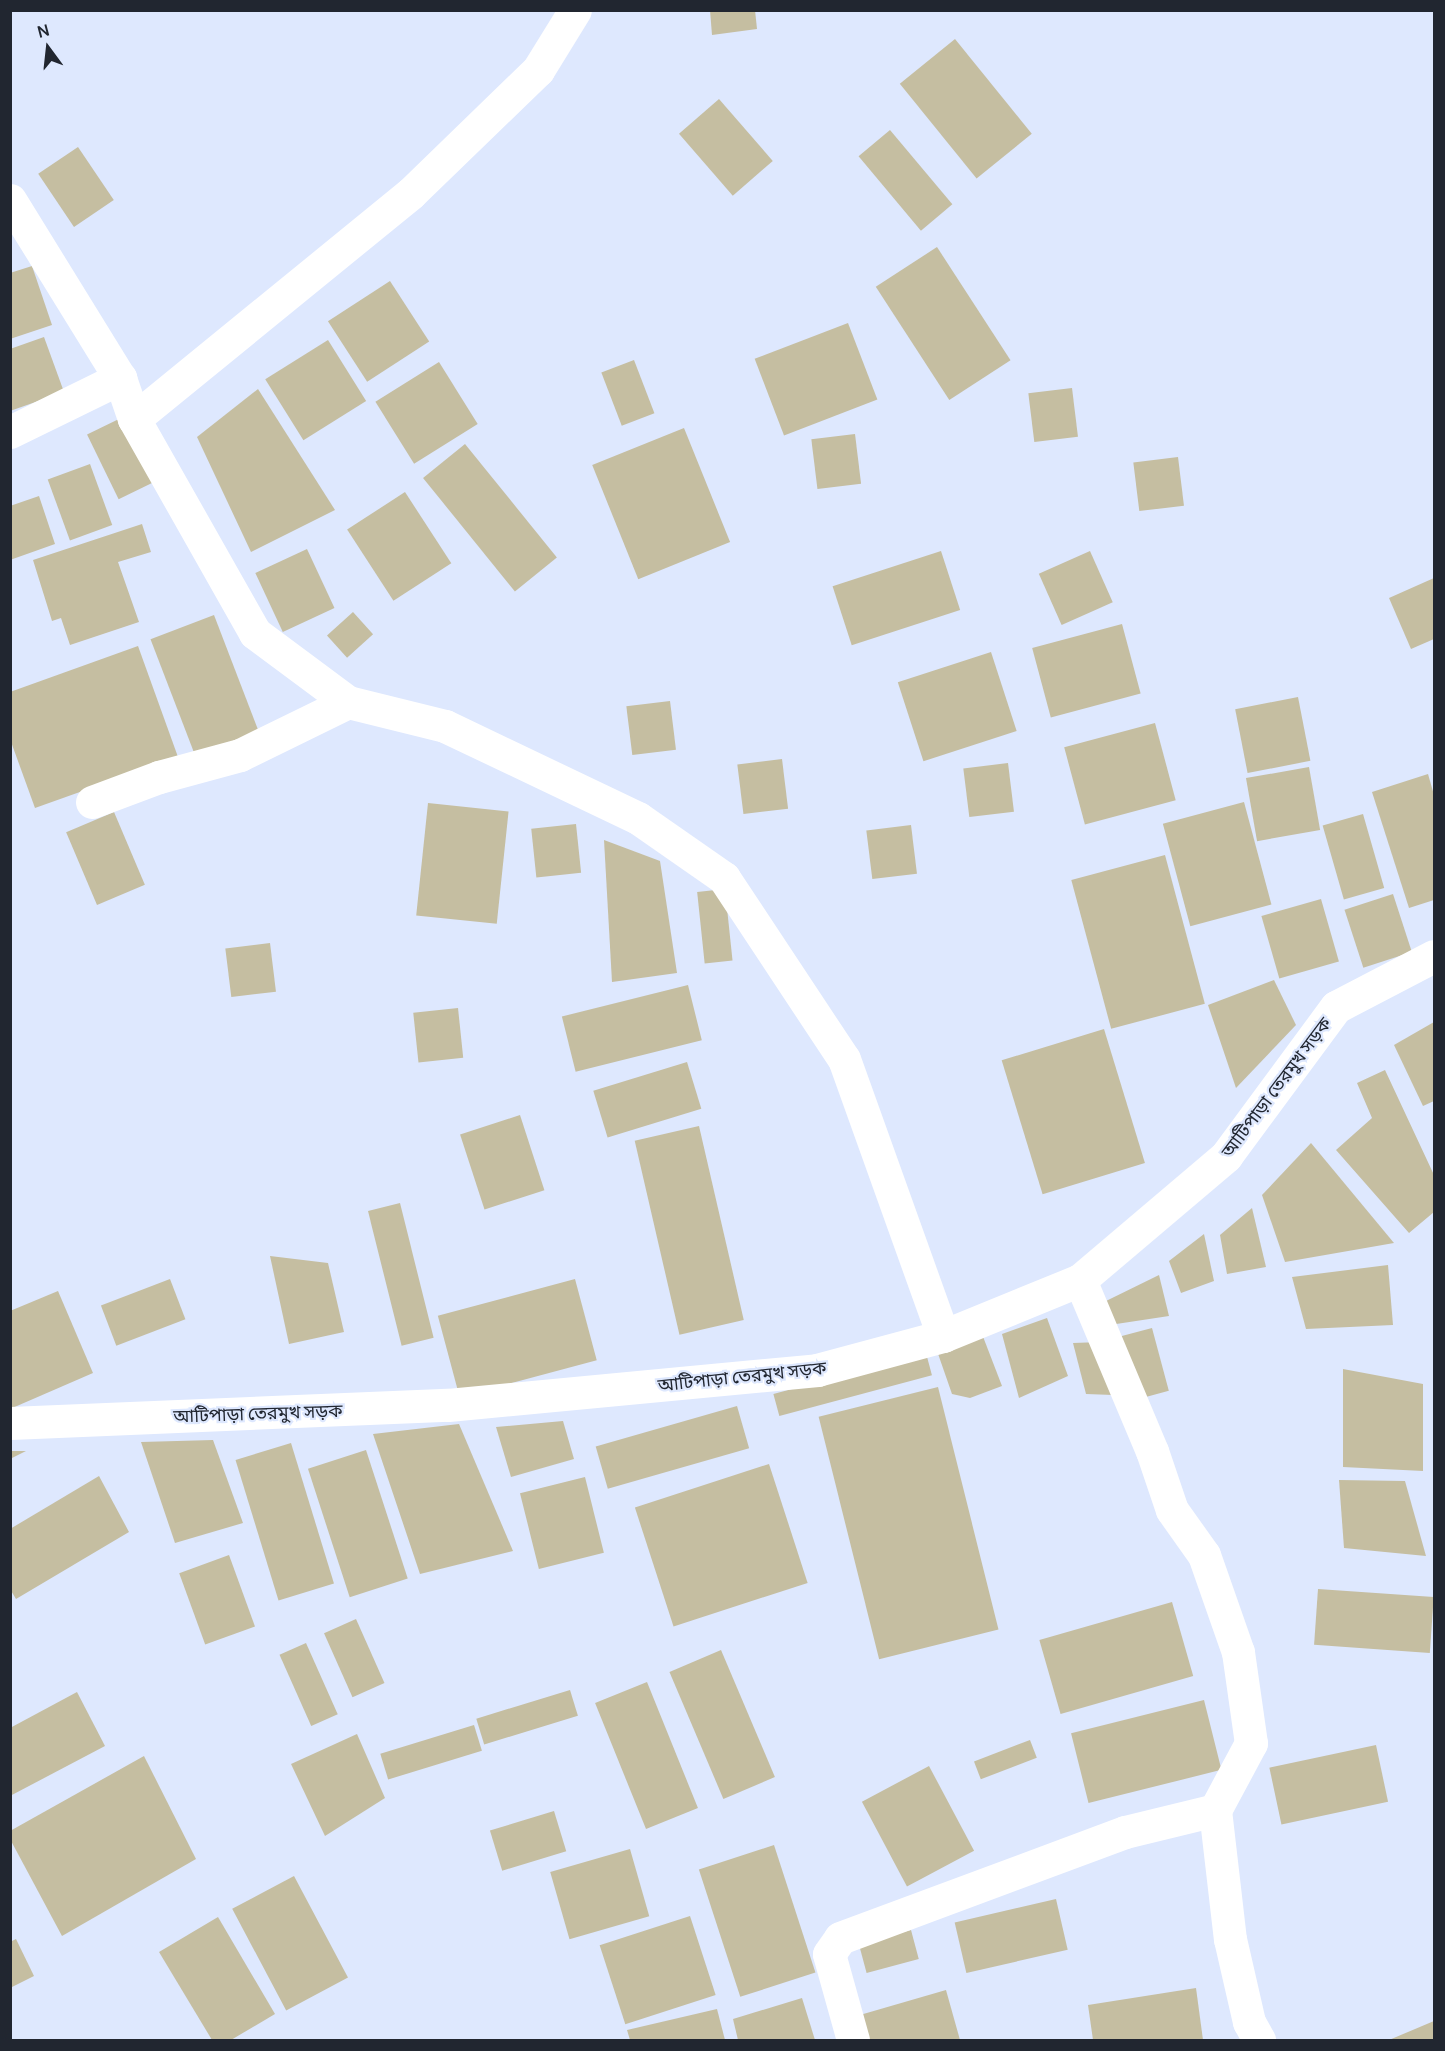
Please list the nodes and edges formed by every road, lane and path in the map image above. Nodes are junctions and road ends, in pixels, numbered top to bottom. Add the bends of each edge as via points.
1 (576, 10) edge
2 (10, 200) edge
3 (120, 378) junction
4 (134, 419) junction
5 (10, 432) edge
6 (348, 702) junction
7 (92, 802) dead end
8 (1434, 956) edge
9 (1080, 1280) junction
10 (943, 1336) junction
11 (10, 1423) edge
12 (1215, 1810) junction
13 (853, 2040) edge
14 (1259, 2040) edge

1 - 4 street via 538,70 411,193
2 - 3 street
3 - 4 street
3 - 5 street
4 - 6 street via 255,633
6 - 7 street via 240,755 159,777
6 - 10 street via 445,726 638,818 724,878 844,1059
8 - 9 street, আটিপাড়া তেরমুখ সড়ক via 1336,1007 1226,1156
9 - 10 street, আটিপাড়া তেরমুখ সড়ক
9 - 12 street via 1152,1451 1172,1510 1204,1555 1238,1652 1251,1743
10 - 11 street, আটিপাড়া তেরমুখ সড়ক via 817,1370 460,1404
12 - 13 street via 1125,1832 840,1938 829,1954
12 - 14 street via 1230,1939 1249,2022

